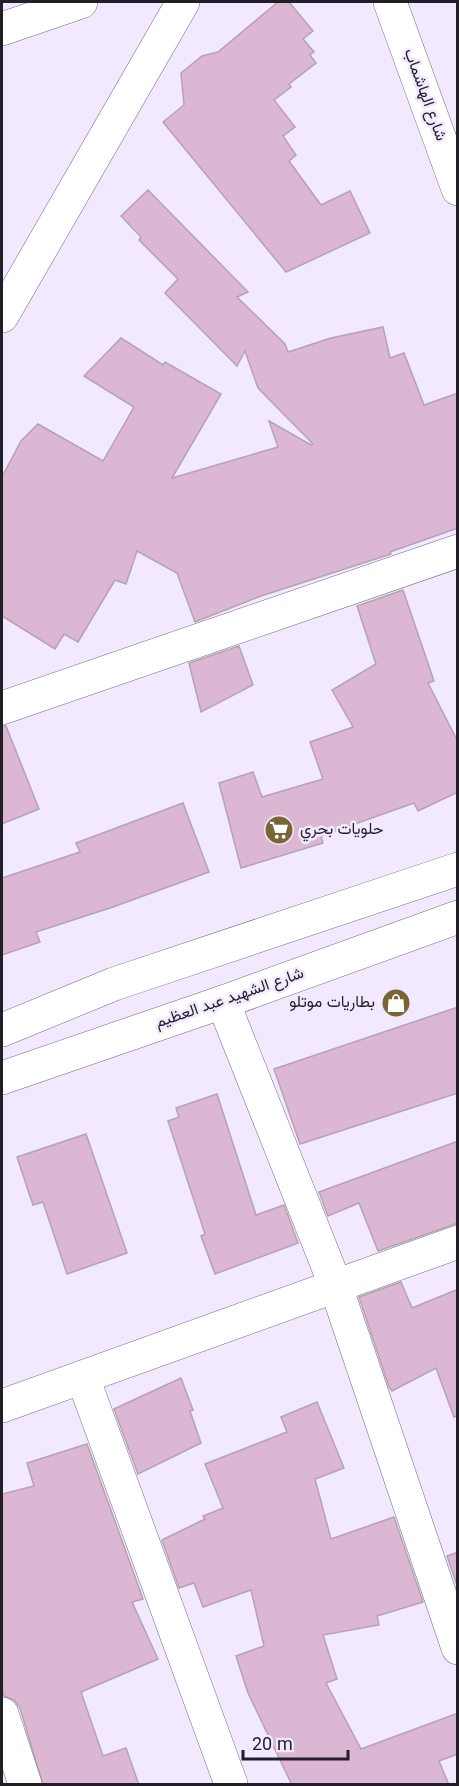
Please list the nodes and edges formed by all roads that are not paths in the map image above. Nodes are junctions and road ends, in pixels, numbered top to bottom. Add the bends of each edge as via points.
1 (81, 2) edge
2 (183, 2) edge
3 (390, 2) edge
4 (2, 28) edge
5 (455, 170) edge
6 (2, 316) edge
7 (458, 551) edge
8 (2, 708) edge
9 (458, 870) edge
10 (458, 917) edge
11 (114, 984) junction
12 (223, 1002) junction
13 (2, 1030) edge
14 (124, 1035) junction
15 (2, 1078) edge
16 (458, 1242) edge
17 (335, 1284) junction
18 (83, 1378) junction
19 (2, 1406) edge
20 (458, 1648) edge
21 (2, 1714) edge
22 (25, 1785) edge
23 (231, 1785) edge

1 - 4 street
2 - 6 street
3 - 5 street, شارع الهاشماب
7 - 8 street
9 - 11 street
10 - 12 street, شارع الشهيد عبد العظيم
11 - 13 street
11 - 14 street
12 - 14 street, شارع الشهيد عبد العظيم
12 - 17 street
14 - 15 street, شارع الشهيد عبد العظيم
16 - 17 street
17 - 18 street
17 - 20 street
18 - 19 street
18 - 23 street
21 - 22 street

